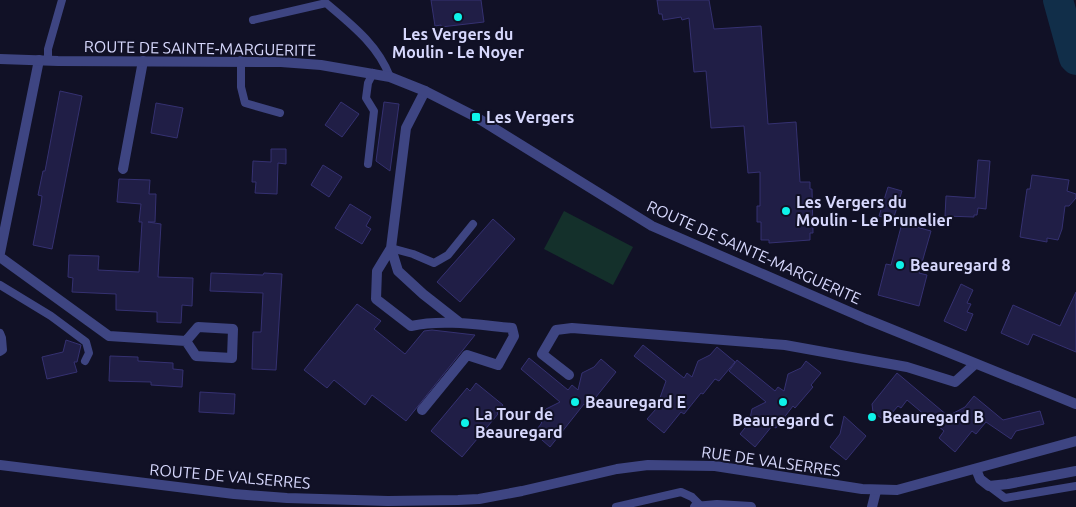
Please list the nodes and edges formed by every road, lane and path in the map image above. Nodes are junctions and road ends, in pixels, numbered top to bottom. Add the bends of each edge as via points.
1 (62, 0) edge
2 (253, 20) dead end
3 (0, 59) edge
4 (43, 60) junction
5 (241, 60) junction
6 (143, 61) junction
7 (373, 73) junction
8 (390, 77) junction
9 (426, 91) junction
10 (280, 112) dead end
11 (368, 164) dead end
12 (123, 169) dead end
13 (473, 224) dead end
14 (391, 248) junction
15 (0, 255) edge
16 (0, 285) edge
17 (460, 323) junction
18 (0, 333) edge
19 (186, 341) junction
20 (0, 352) edge
21 (85, 361) dead end
22 (975, 364) junction
23 (569, 375) dead end
24 (1076, 404) edge
25 (422, 410) dead end
26 (1076, 441) edge
27 (0, 465) edge
28 (976, 468) junction
29 (1076, 471) edge
30 (989, 486) junction
31 (1076, 486) edge
32 (876, 490) junction
33 (458, 500) joint
34 (616, 507) edge
35 (698, 507) edge
36 (751, 507) edge
37 (872, 507) edge

1 - 4 lane
2 - 8 lane via 326,3 375,48
3 - 4 street, ROUTE DE SAINTE-MARGUERITE
4 - 6 street, ROUTE DE SAINTE-MARGUERITE
4 - 15 street
5 - 6 street, ROUTE DE SAINTE-MARGUERITE
5 - 7 street, ROUTE DE SAINTE-MARGUERITE via 321,65
5 - 10 lane via 245,103
6 - 12 street
7 - 8 street, ROUTE DE SAINTE-MARGUERITE
7 - 11 lane via 366,98 374,111
8 - 9 street, ROUTE DE SAINTE-MARGUERITE
9 - 14 street via 406,128
9 - 22 street, ROUTE DE SAINTE-MARGUERITE via 476,117 652,226
13 - 14 lane via 448,255 434,263
14 - 17 street via 398,272
14 - 17 street via 377,271 376,299 411,326
15 - 19 street via 109,336
16 - 21 lane via 86,342 88,353
17 - 25 street via 512,328 514,336 498,365 467,355
18 - 20 lane via 3,350
19 - 19 street via 196,356 232,358 233,329 198,327
22 - 23 street via 955,382 907,367 786,345 572,328 556,330 542,354
22 - 24 street, ROUTE DE SAINTE-MARGUERITE
26 - 28 street, RUE DE VALSERRES
27 - 33 street, ROUTE DE VALSERRES via 234,494 388,501
28 - 30 street via 980,479
28 - 32 street, RUE DE VALSERRES via 915,486
29 - 30 street
30 - 31 lane via 1005,498
32 - 33 street, RUE DE VALSERRES via 715,466 657,464 617,469 522,492
32 - 37 street
34 - 35 lane via 681,492 692,497
35 - 36 street

